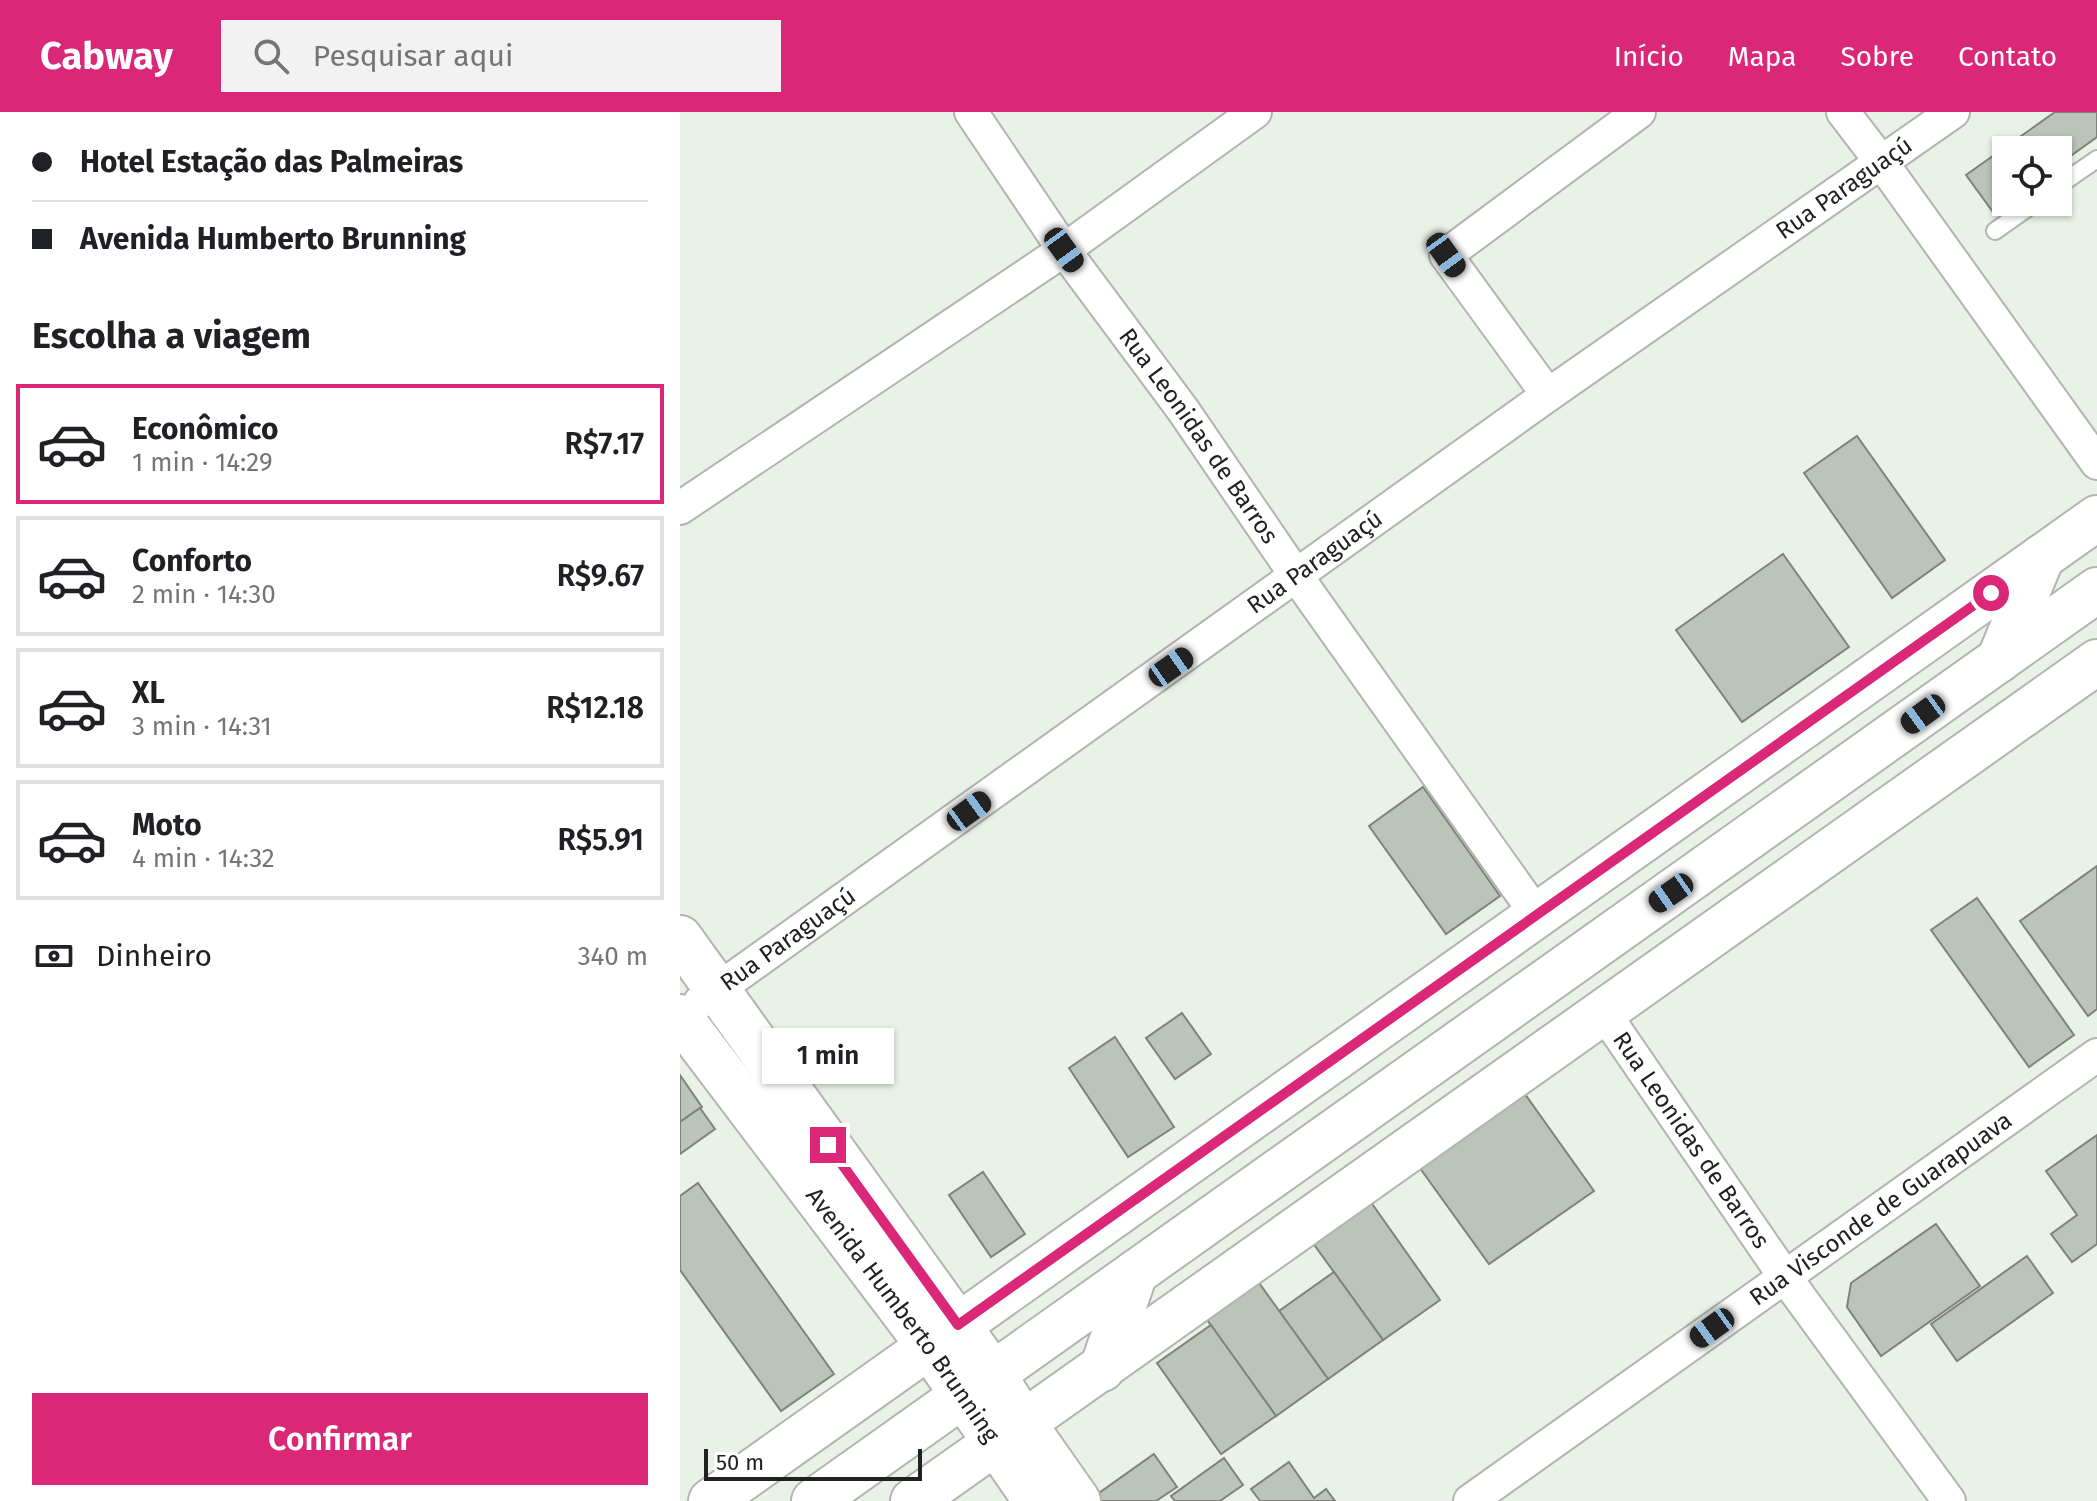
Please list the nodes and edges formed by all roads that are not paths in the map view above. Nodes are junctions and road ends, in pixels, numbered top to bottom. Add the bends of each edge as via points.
1 (971, 112) edge
2 (1255, 112) edge
3 (1639, 112) edge
4 (1843, 112) edge
5 (1953, 112) edge
6 (2097, 159) edge
7 (1882, 163) junction
8 (2072, 176) edge
9 (2016, 216) edge
10 (1995, 231) dead end
11 (1064, 250) junction
12 (1548, 395) junction
13 (2097, 463) edge
14 (680, 508) edge
15 (2097, 518) edge
16 (2042, 557) junction
17 (1297, 577) junction
18 (2097, 590) edge
19 (1999, 660) junction
20 (2097, 662) edge
21 (1537, 915) junction
22 (680, 938) edge
23 (717, 991) junction
24 (1604, 1013) junction
25 (680, 1016) edge
26 (2097, 1055) edge
27 (1135, 1273) junction
28 (1785, 1277) junction
29 (943, 1335) junction
30 (1102, 1369) junction
31 (978, 1385) junction
32 (1010, 1434) junction
33 (711, 1501) edge
34 (814, 1501) edge
35 (913, 1501) edge
36 (1036, 1501) edge
37 (1078, 1501) edge
38 (1470, 1501) edge
39 (1949, 1501) edge

1 - 11 street, Rua Leonidas de Barros
2 - 11 street
3 - 12 street via 1446,255
4 - 7 street
5 - 7 street, Rua Paraguaçú
6 - 8 lane
7 - 12 street, Rua Paraguaçú
7 - 13 street
9 - 10 lane
11 - 14 street
11 - 17 street, Rua Leonidas de Barros via 1183,410
12 - 17 street, Rua Paraguaçú
15 - 16 street
16 - 19 street
16 - 21 street
17 - 21 street, Rua Leonidas de Barros
17 - 23 street, Rua Paraguaçú
18 - 19 street
19 - 27 street
20 - 24 street
21 - 29 street
22 - 23 street, Avenida Humberto Brunning
23 - 25 street, Rua Paraguaçú
23 - 29 street, Avenida Humberto Brunning
24 - 28 street, Rua Leonidas de Barros
24 - 30 street
25 - 29 street, Avenida Humberto Brunning
26 - 28 street, Rua Visconde de Guarapuava
27 - 30 street
27 - 31 street
28 - 38 street, Rua Visconde de Guarapuava
28 - 39 street, Rua Leonidas de Barros
29 - 31 street, Avenida Humberto Brunning
29 - 33 street
30 - 32 street
31 - 32 street, Avenida Humberto Brunning
31 - 34 street
32 - 35 street
32 - 36 street, Avenida Humberto Brunning
32 - 37 street, Avenida Humberto Brunning

